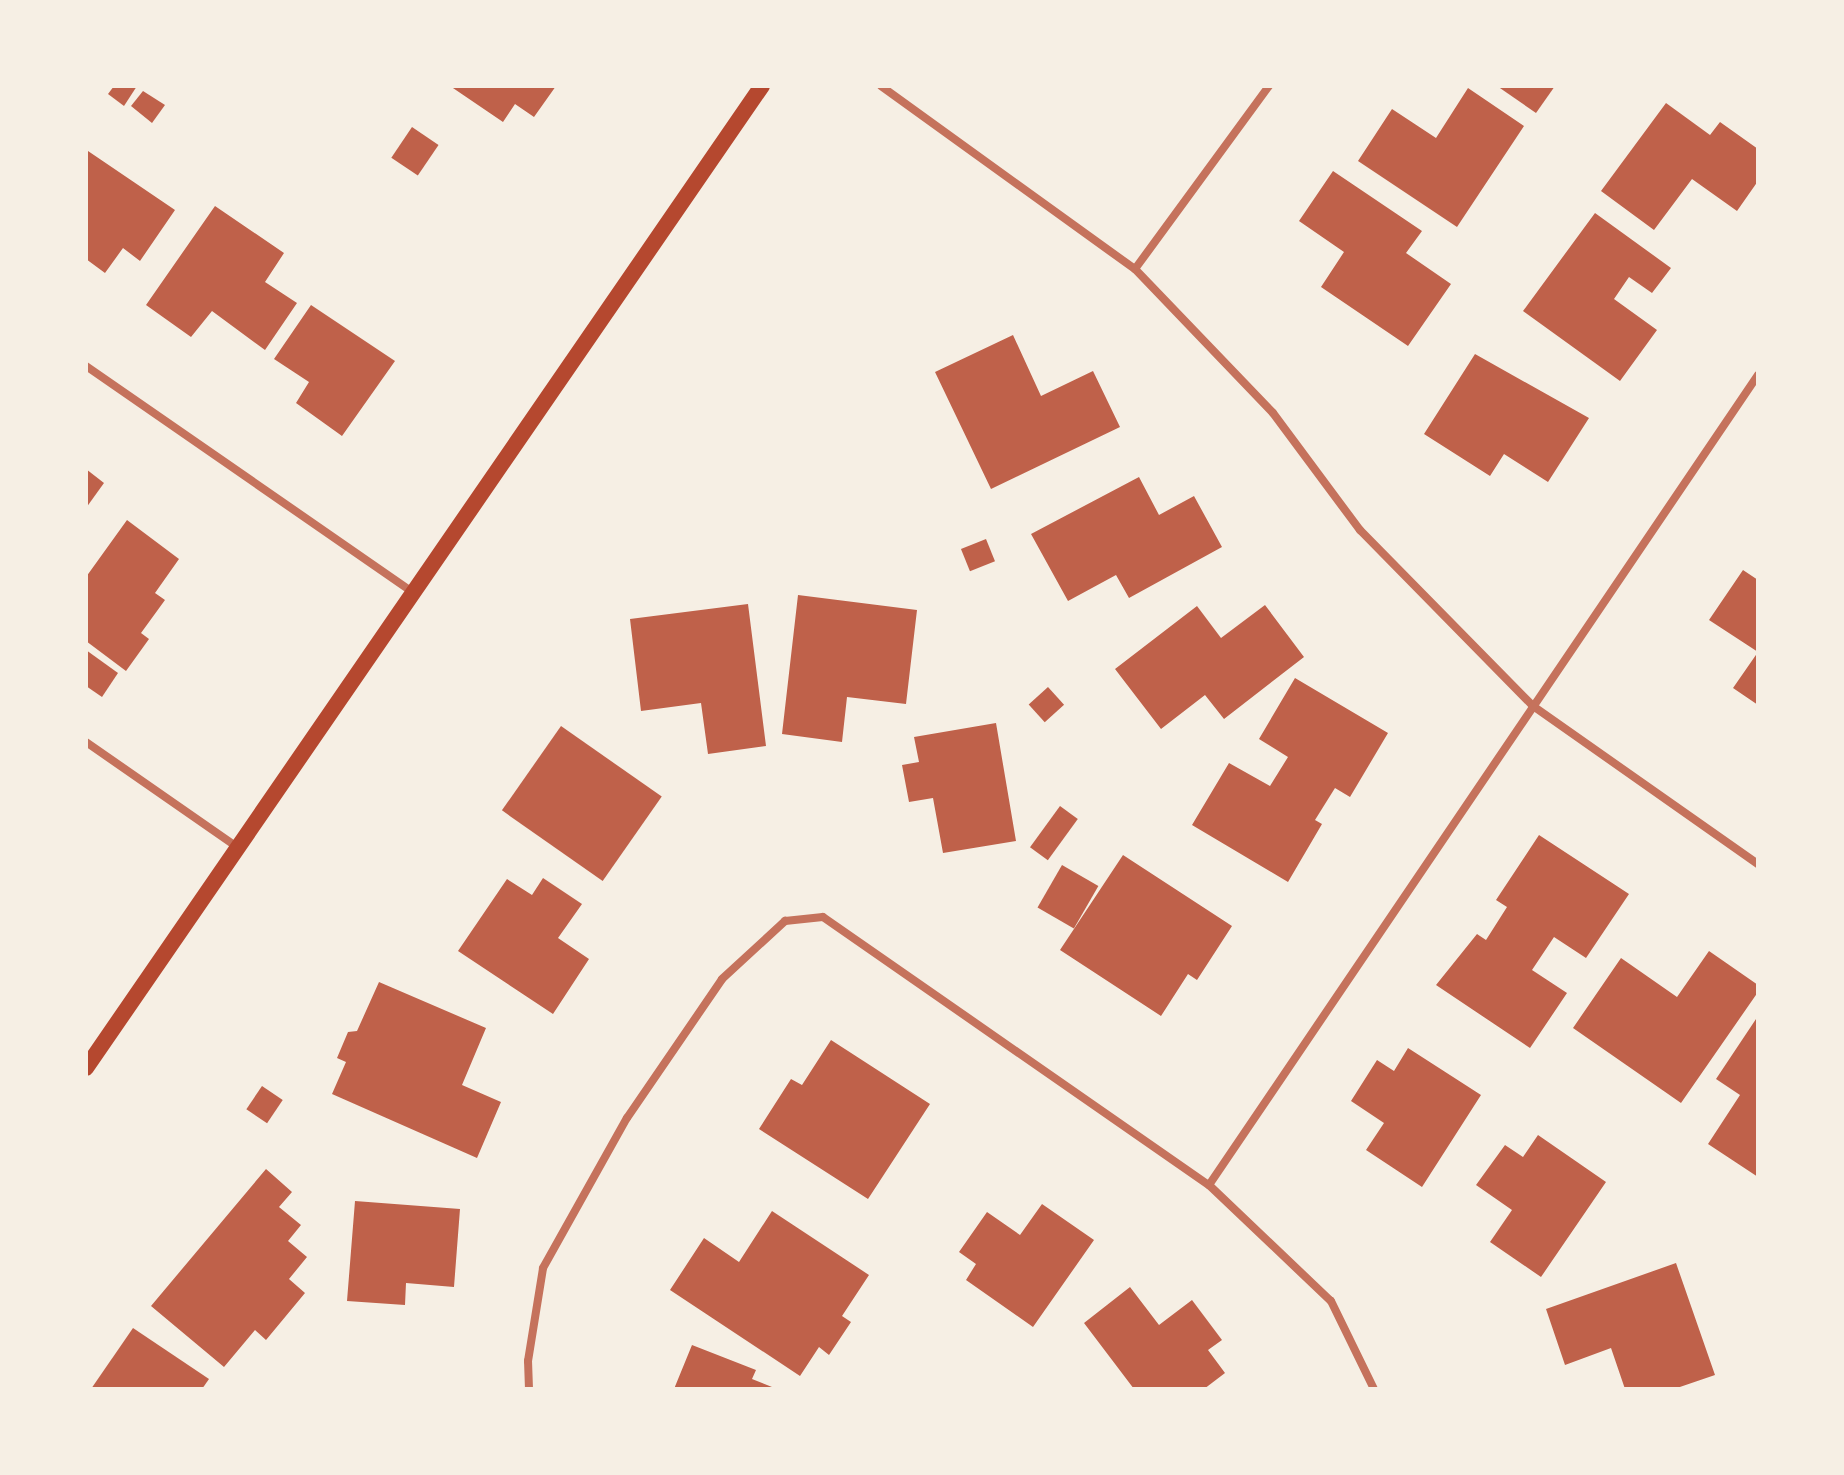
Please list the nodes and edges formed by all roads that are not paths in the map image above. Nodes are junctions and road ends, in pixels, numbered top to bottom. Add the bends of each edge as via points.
1 (762, 86) edge
2 (881, 86) edge
3 (1269, 86) edge
4 (1135, 269) junction
5 (86, 366) edge
6 (1758, 375) edge
7 (412, 592) junction
8 (1533, 706) junction
9 (86, 742) edge
10 (238, 848) junction
11 (1758, 864) edge
12 (86, 1068) edge
13 (1209, 1185) junction
14 (529, 1389) edge
15 (1374, 1389) edge

1 - 7 main road
2 - 4 street
3 - 4 street
4 - 8 street via 1273,413 1360,530
5 - 7 street
6 - 8 street
7 - 10 main road
8 - 11 street
8 - 13 street
9 - 10 street
10 - 12 main road
13 - 14 street via 823,917 785,921 713,992 627,1118 543,1268 528,1361
13 - 15 street via 1331,1301

